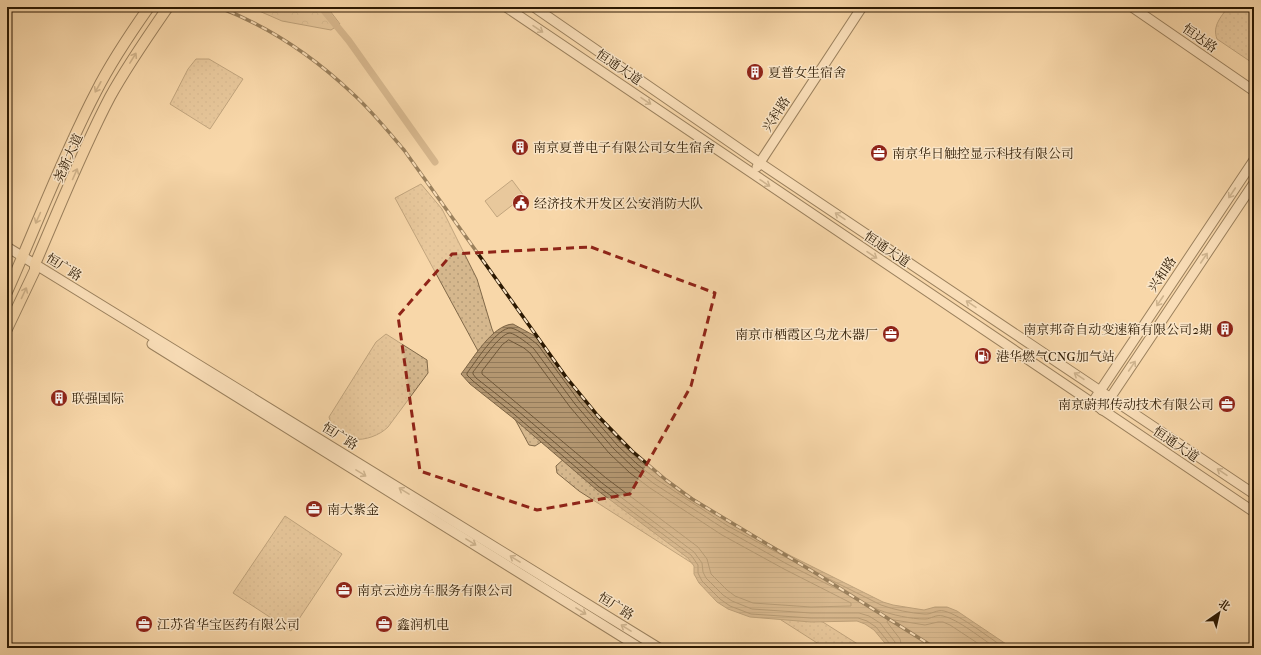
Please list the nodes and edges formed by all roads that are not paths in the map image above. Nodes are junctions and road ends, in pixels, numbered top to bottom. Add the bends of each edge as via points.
1 (149, 7) edge
2 (168, 7) edge
3 (506, 7) edge
4 (534, 7) edge
5 (862, 7) edge
6 (1132, 7) edge
7 (1254, 90) edge
8 (1254, 160) edge
9 (760, 163) junction
10 (752, 175) junction
11 (1254, 184) edge
12 (7, 247) edge
13 (7, 253) edge
14 (21, 258) junction
15 (35, 267) junction
16 (7, 292) edge
17 (7, 329) edge
18 (1100, 390) junction
19 (1110, 397) junction
20 (1092, 403) junction
21 (1102, 410) junction
22 (1254, 494) edge
23 (1254, 512) edge
24 (640, 648) edge
25 (659, 648) edge

1 -> 14 main road, 尧新大道 via 96,91
15 -> 2 main road, 尧新大道 via 76,169 110,98 142,44
3 -> 10 main road, 恒通大道
4 - 9 main road, 恒通大道
5 - 9 main road, 兴科路
6 - 7 main road, 恒达路
8 -> 18 main road, 兴和路
9 - 10 main road, 兴科路
18 -> 9 main road, 恒通大道
10 -> 20 main road, 恒通大道
19 -> 11 main road, 兴和路
12 - 14 main road, 恒广路
13 - 14 main road, 恒广路
14 - 15 main road, 恒广路
14 - 16 main road, 尧新大道
17 -> 15 main road, 尧新大道
15 -> 24 main road, 恒广路
25 -> 15 main road, 恒广路
18 - 19 main road, 恒通大道
18 - 20 main road, 兴和路
19 - 21 main road, 兴和路
22 -> 19 main road, 恒通大道
20 - 21 main road, 恒通大道
21 - 23 main road, 恒通大道

